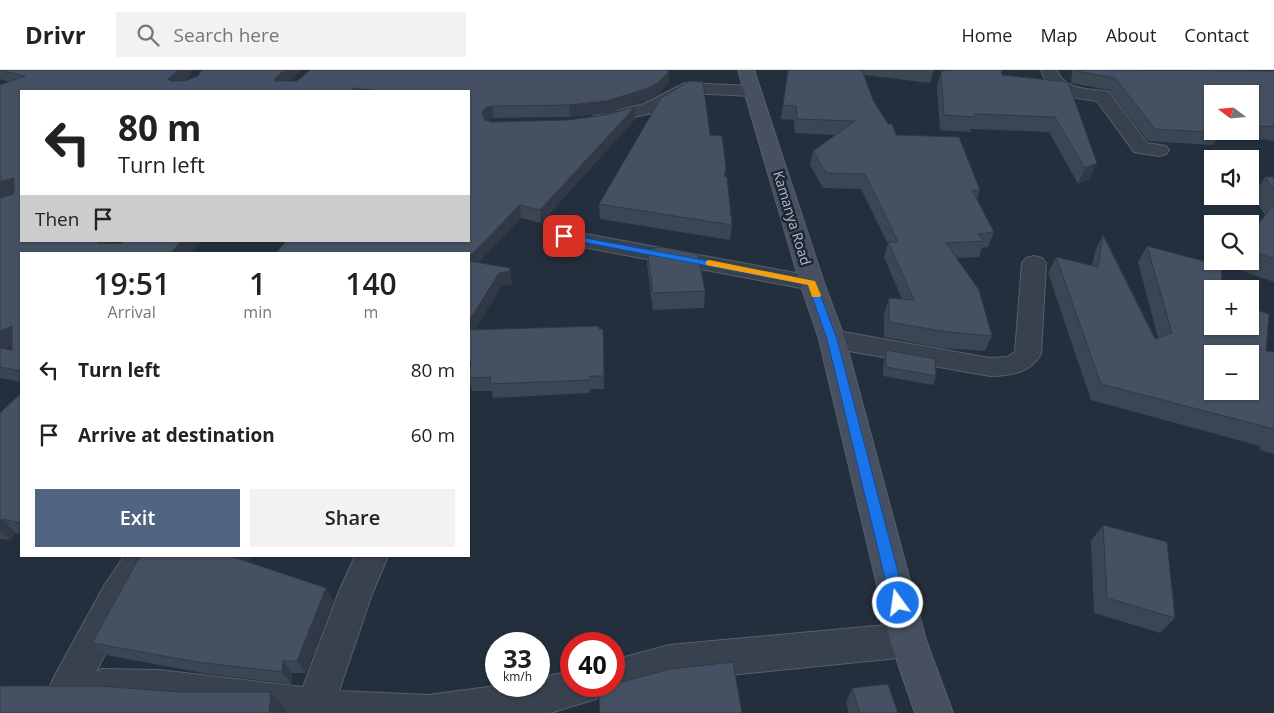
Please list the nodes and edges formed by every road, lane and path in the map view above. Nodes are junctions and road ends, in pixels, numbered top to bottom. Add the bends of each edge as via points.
1 (1049, 70) edge
2 (749, 81) edge
3 (587, 122) edge
4 (1159, 150) dead end
5 (564, 236) dead end
6 (1034, 263) dead end
7 (812, 283) junction
8 (832, 339) junction
9 (142, 557) edge
10 (372, 557) edge
11 (908, 640) junction
12 (625, 675) edge
13 (560, 692) edge
14 (315, 706) junction
15 (424, 713) edge
16 (432, 713) edge
17 (934, 713) edge

1 - 4 street via 1054,84 1062,89 1103,96 1141,148
2 - 3 street via 685,88 639,112
2 - 7 street, Kamanya Road
5 - 7 street
6 - 8 street via 1028,354 1013,367 990,367
7 - 8 street, Kamanya Road
8 - 11 street, Kamanya Road
9 - 14 street via 53,687 159,689
10 - 14 street
11 - 12 street via 669,663
11 - 17 street, Kamanya Road
13 - 16 street via 487,707
14 - 15 street via 350,712

